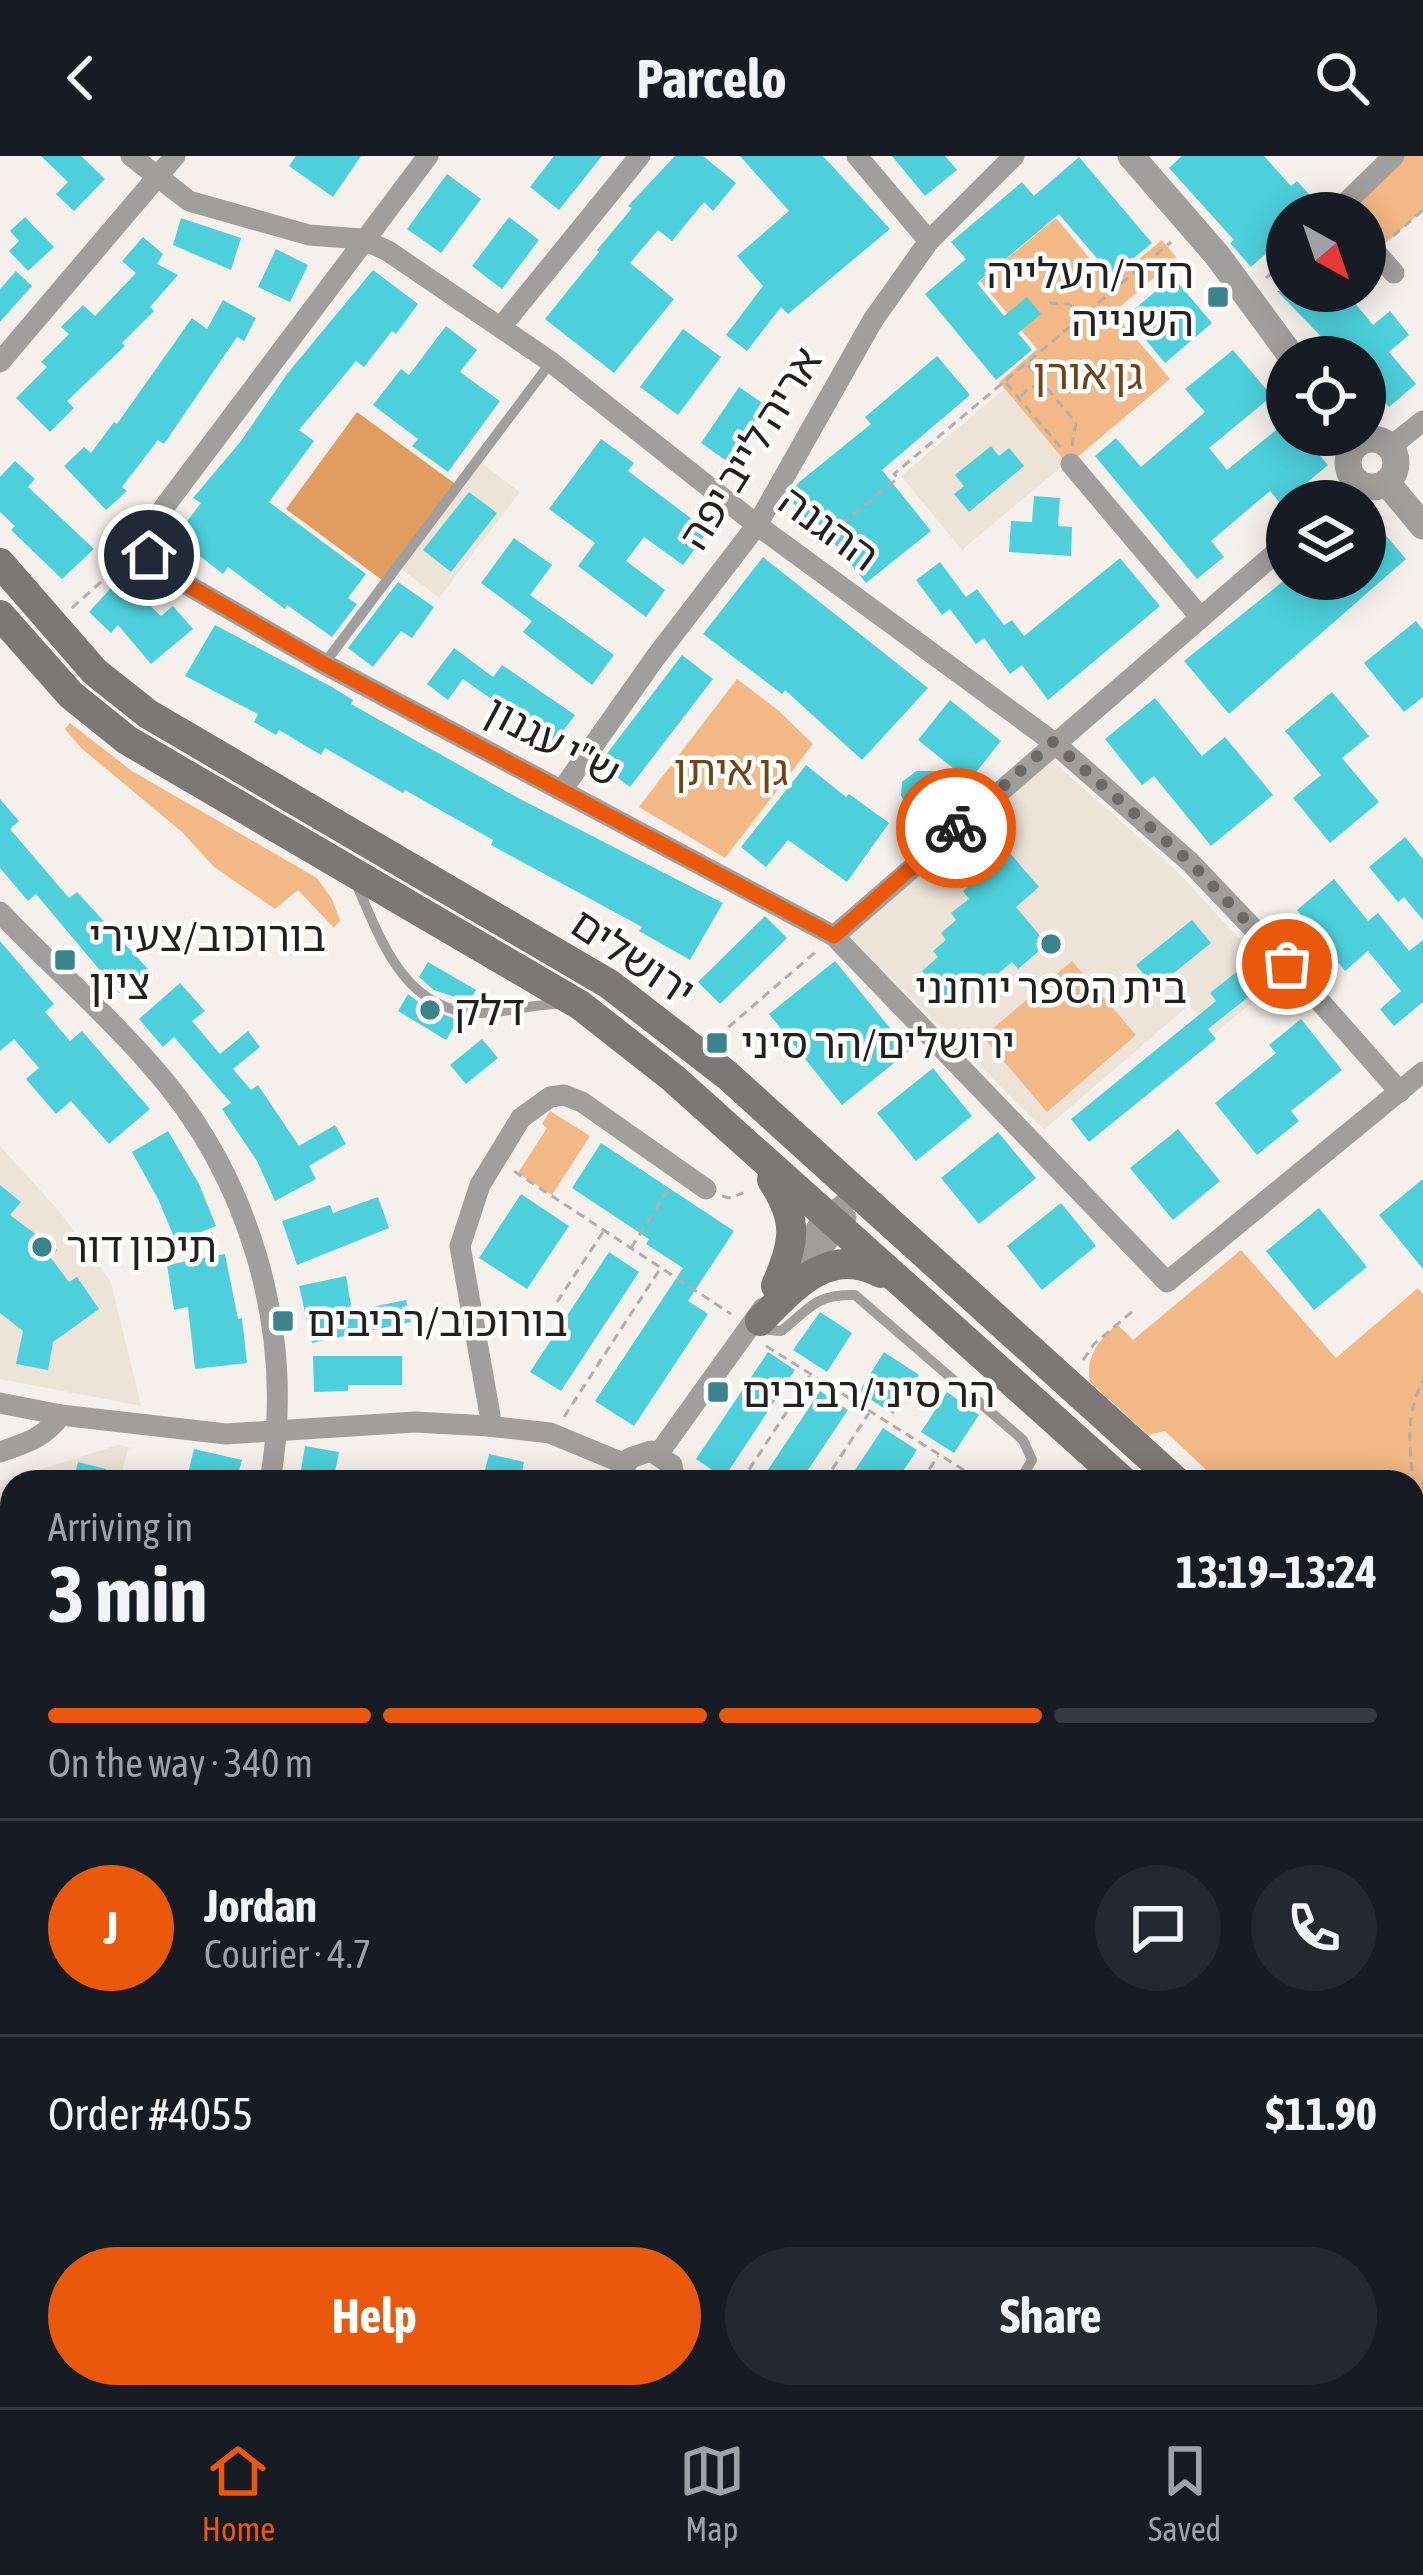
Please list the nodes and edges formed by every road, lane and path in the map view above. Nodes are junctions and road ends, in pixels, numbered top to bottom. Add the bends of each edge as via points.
1 (130, 156) edge
2 (175, 156) edge
3 (428, 156) edge
4 (640, 156) edge
5 (856, 156) edge
6 (1014, 156) edge
7 (1131, 156) edge
8 (1394, 156) edge
9 (159, 178) junction
10 (1358, 192) edge
11 (1423, 210) edge
12 (1191, 226) junction
13 (1386, 235) edge
14 (362, 239) junction
15 (928, 241) junction
16 (1386, 264) edge
17 (1394, 273) dead end
18 (1266, 277) edge
19 (1247, 295) junction
20 (1049, 303) dead end
21 (1083, 316) junction
22 (501, 327) junction
23 (1277, 336) edge
24 (0, 362) edge
25 (551, 362) junction
26 (1026, 363) junction
27 (1005, 381) junction
28 (1046, 386) junction
29 (1018, 397) junction
30 (1423, 421) edge
31 (1386, 445) edge
32 (1390, 447) junction
33 (1071, 464) dead end
34 (1387, 483) joint
35 (757, 525) junction
36 (1423, 526) edge
37 (146, 541) junction
38 (803, 556) junction
39 (1266, 561) edge
40 (0, 563) edge
41 (0, 615) edge
42 (1201, 618) junction
43 (53, 624) junction
44 (324, 664) junction
45 (1053, 742) junction
46 (562, 790) junction
47 (352, 873) junction
48 (2, 917) edge
49 (834, 936) junction
50 (580, 1005) junction
51 (699, 1053) junction
52 (1423, 1072) edge
53 (1400, 1092) junction
54 (756, 1154) junction
55 (496, 1159) junction
56 (681, 1170) junction
57 (706, 1189) dead end
58 (743, 1193) dead end
59 (858, 1194) junction
60 (729, 1198) dead end
61 (832, 1224) junction
62 (604, 1230) junction
63 (631, 1248) junction
64 (661, 1268) junction
65 (898, 1282) junction
66 (776, 1286) junction
67 (557, 1302) dead end
68 (1132, 1311) dead end
69 (755, 1326) junction
70 (1079, 1370) dead end
71 (812, 1374) junction
72 (1423, 1381) edge
73 (0, 1403) edge
74 (870, 1411) junction
75 (61, 1414) junction
76 (488, 1426) junction
77 (279, 1432) junction
78 (553, 1434) junction
79 (0, 1452) edge
80 (659, 1453) junction
81 (939, 1454) junction
82 (272, 1470) edge
83 (619, 1470) edge
84 (627, 1470) edge
85 (673, 1470) edge
86 (749, 1470) edge
87 (832, 1470) edge
88 (929, 1470) edge
89 (964, 1470) edge
90 (1026, 1470) edge
91 (1110, 1470) edge
92 (1164, 1470) edge
93 (1412, 1470) edge

1 - 9 street, ההגנה
2 - 9 street
3 - 14 street
4 - 22 street
5 - 15 street
6 - 15 street, אריה לייב יפה
7 - 12 street
8 - 10 street
9 - 14 street, ההגנה via 189,201 268,226
9 - 24 street
11 - 13 path
12 - 19 street
12 - 21 path
14 - 22 street, ההגנה
14 - 37 street
15 - 35 street, אריה לייב יפה via 873,320
16 - 17 street
18 - 19 path
19 - 23 street
20 - 21 path via 1070,304
21 - 26 path
22 - 25 street, ההגנה
25 - 35 street, ההגנה
25 - 44 lane
26 - 27 path
26 - 28 path
27 - 29 path
27 - 38 path
28 - 29 path
28 - 29 path via 1076,424 1065,453
30 - 32 street
31 - 32 street
32 - 34 street via 1396,462
33 - 42 street
34 - 36 street
35 - 38 street, ההגנה
35 - 46 street, אריה לייב יפה
37 - 43 path
37 - 44 street, ש"י עגנון via 158,568
38 - 45 street, ההגנה
39 - 42 street
40 - 43 main road, ירושלים
41 - 47 main road, ירושלים via 98,719
42 - 45 street
43 - 51 main road, ירושלים via 148,714 608,984
44 - 46 street, ש"י עגנון
45 - 49 street
45 - 53 street, ההגנה via 1190,862
46 - 49 street, ש"י עגנון
47 - 50 main road, ירושלים
47 - 50 lane via 388,955 409,985 445,1008
48 - 77 street via 150,1064 238,1199 271,1316
49 - 51 path
49 - 53 street, ש"י עגנון via 1167,1282
50 - 54 main road, ירושלים
51 - 59 main road, ירושלים
52 - 53 street
54 - 61 main road, ירושלים
54 - 66 main road via 793,1227
55 - 56 street via 520,1118 564,1095
55 - 62 path
55 - 76 street via 460,1246
56 - 57 street
56 - 63 path
58 - 60 path
59 - 61 street
59 - 92 main road, ירושלים
61 - 65 main road, ירושלים
61 - 66 street
61 - 69 street
62 - 63 path
62 - 67 path
63 - 64 path
64 - 69 path
64 - 78 path
65 - 69 main road via 869,1267 826,1265
65 - 91 main road, ירושלים
66 - 69 street
68 - 70 path via 1094,1344
69 - 71 path
69 - 80 street
69 - 90 lane via 781,1330 824,1297 855,1295 1024,1440 1032,1460
71 - 74 path
71 - 86 path
72 - 93 path via 1408,1428
73 - 75 street
74 - 81 path
74 - 87 path
75 - 77 street via 206,1433
75 - 79 street via 37,1440
76 - 77 street via 415,1421
76 - 78 street
77 - 82 street
78 - 83 street
80 - 84 street via 644,1451
80 - 85 street
81 - 88 path
81 - 89 path

